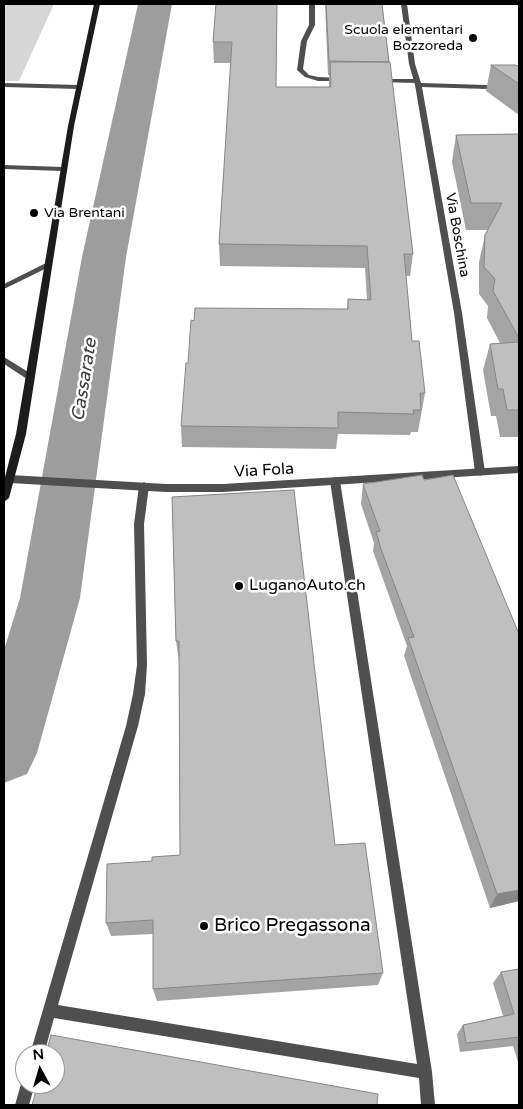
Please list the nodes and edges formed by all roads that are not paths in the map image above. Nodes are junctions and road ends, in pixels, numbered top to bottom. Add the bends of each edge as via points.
1 (96, 4) edge
2 (312, 4) edge
3 (404, 4) edge
4 (348, 80) edge
5 (367, 80) edge
6 (417, 83) junction
7 (4, 85) edge
8 (79, 87) junction
9 (519, 88) edge
10 (4, 167) edge
11 (64, 169) junction
12 (47, 266) junction
13 (4, 287) edge
14 (4, 360) edge
15 (30, 377) junction
16 (519, 469) edge
17 (480, 472) junction
18 (7, 479) edge
19 (335, 481) junction
20 (144, 486) junction
21 (4, 498) edge
22 (49, 1010) junction
23 (40, 1044) edge
24 (425, 1072) junction
25 (423, 1105) edge
26 (428, 1105) edge

1 - 8 main road
2 - 4 street via 312,25 304,41 300,70 306,76 318,79
3 - 6 street, Via Boschina
5 - 6 street
6 - 9 street
6 - 17 street, Via Boschina via 458,313
7 - 8 street
8 - 11 main road
10 - 11 street
11 - 12 main road
12 - 13 street
12 - 15 main road
14 - 15 street
15 - 18 main road via 21,434
16 - 17 street, Via Fola
17 - 19 street, Via Fola
18 - 20 street, Via Fola
18 - 21 main road
19 - 20 street, Via Fola via 223,488
19 - 24 street
20 - 22 street via 138,524 142,665 139,694
22 - 23 street
22 - 24 street
24 - 25 street
24 - 26 street

